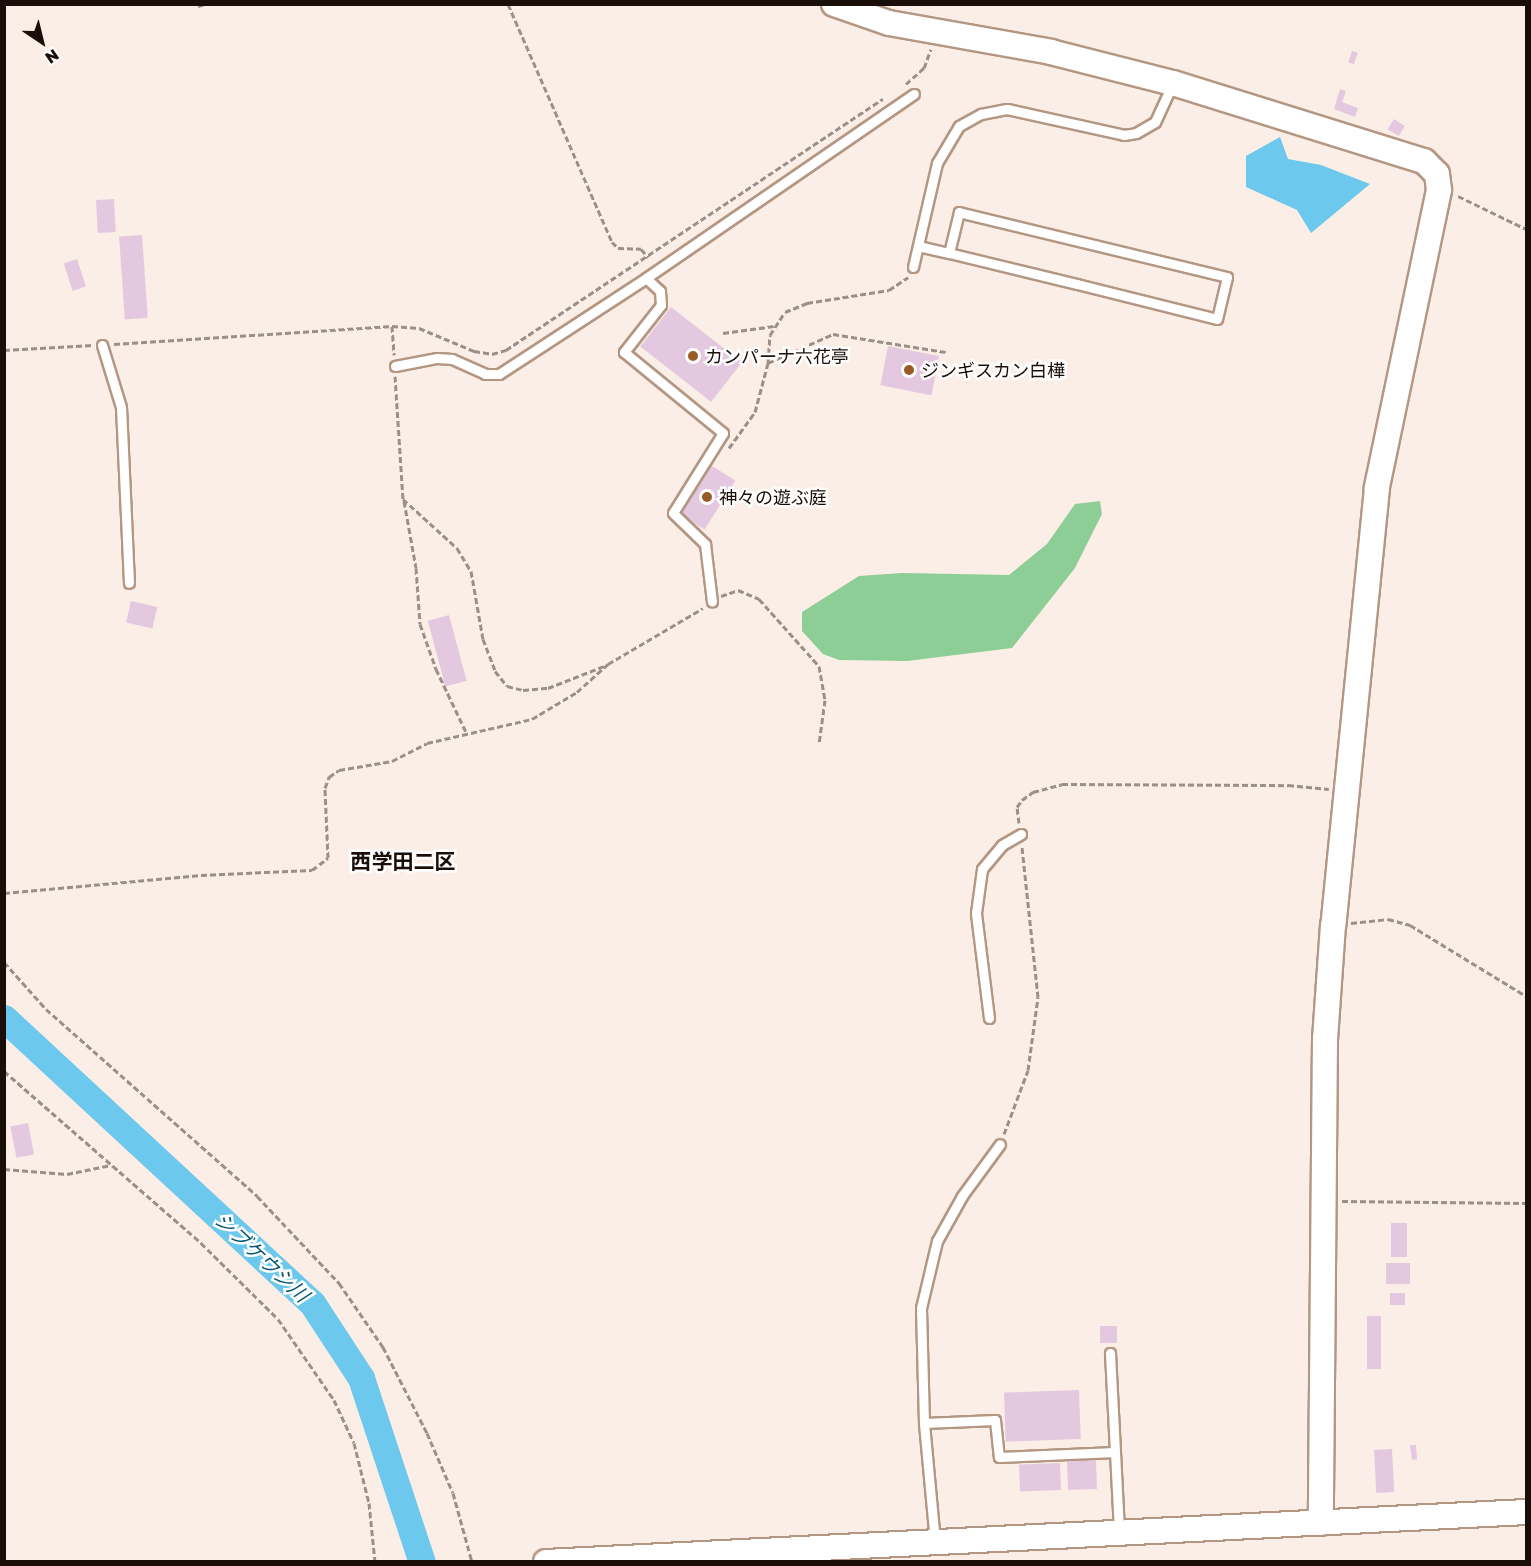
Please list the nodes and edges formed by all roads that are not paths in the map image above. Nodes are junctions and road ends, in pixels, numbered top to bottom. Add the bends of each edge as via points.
1 (834, 4) edge
2 (1173, 83) junction
3 (914, 94) dead end
4 (918, 246) junction
5 (949, 253) junction
6 (913, 267) road end
7 (646, 278) junction
8 (102, 345) road end
9 (395, 366) road end
10 (129, 583) dead end
11 (712, 602) road end
12 (1021, 834) road end
13 (989, 1018) dead end
14 (1000, 1144) road end
15 (1110, 1353) dead end
16 (924, 1423) junction
17 (1115, 1452) junction
18 (1527, 1512) edge
19 (1321, 1523) junction
20 (1119, 1535) junction
21 (935, 1545) junction
22 (546, 1562) edge

1 - 2 street via 889,23 1051,52
2 - 4 lane via 1155,122 1136,134 1124,135 1007,109 970,118 950,136 943,149
2 - 19 street via 1424,161 1437,174 1439,190 1377,488 1333,925 1325,1039
3 - 7 lane
4 - 5 lane
4 - 6 lane
5 - 5 lane via 1217,319 1227,277 959,212
7 - 9 lane via 499,374 485,374 452,359
7 - 11 lane via 660,291 661,305 624,352 723,433 673,513 705,544
8 - 10 lane via 121,406
12 - 13 lane via 1002,844 982,869 976,913
14 - 16 lane via 962,1196 938,1241 921,1308
15 - 17 lane
16 - 17 lane via 995,1420 999,1457
16 - 21 lane
17 - 20 lane
18 - 19 street
19 - 20 street
20 - 21 street
21 - 22 street

